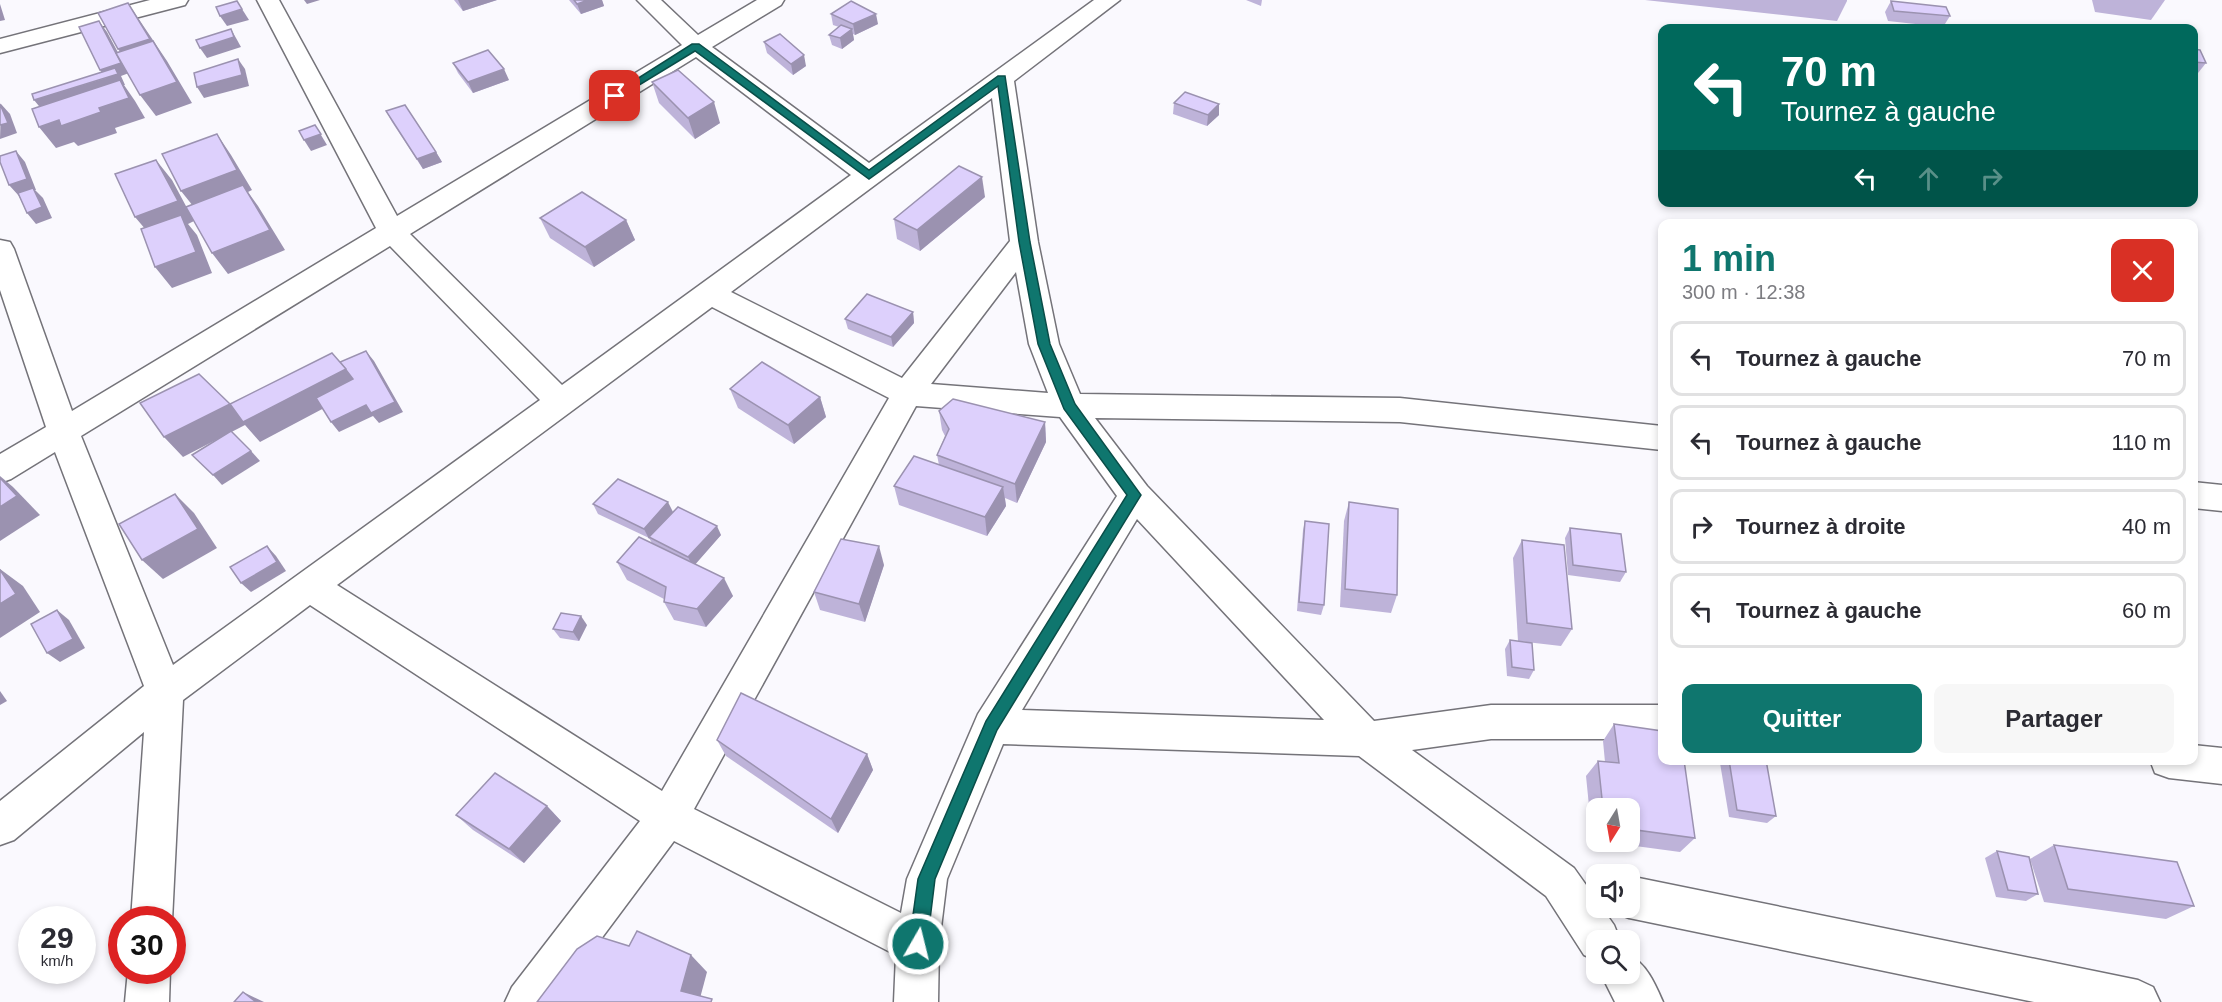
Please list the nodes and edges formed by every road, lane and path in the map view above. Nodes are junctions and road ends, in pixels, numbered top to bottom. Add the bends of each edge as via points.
1 (177, 0) edge
2 (268, 0) edge
3 (648, 0) edge
4 (773, 0) edge
5 (1109, 0) edge
6 (0, 46) edge
7 (696, 46) junction
8 (1002, 79) junction
9 (869, 176) junction
10 (392, 232) junction
11 (1024, 242) junction
12 (0, 249) edge
13 (709, 293) junction
14 (907, 394) junction
15 (560, 402) junction
16 (1069, 406) junction
17 (63, 431) junction
18 (1658, 438) edge
19 (0, 470) edge
20 (1135, 495) junction
21 (2198, 496) edge
22 (2222, 498) edge
23 (309, 586) junction
24 (165, 692) junction
25 (1658, 722) edge
26 (991, 726) junction
27 (1366, 739) junction
28 (2198, 763) edge
29 (2222, 766) edge
30 (668, 817) junction
31 (0, 825) edge
32 (1578, 886) edge
33 (1640, 899) edge
34 (153, 906) edge
35 (1595, 930) edge
36 (918, 944) junction
37 (148, 984) edge
38 (1629, 984) edge
39 (147, 1002) edge
40 (527, 1002) edge
41 (916, 1002) edge
42 (1641, 1002) edge
43 (2138, 1002) edge

1 - 6 street
2 - 10 street
3 - 7 street
4 - 7 street
5 - 8 street
7 - 9 street
7 - 10 street
8 - 9 street
8 - 11 street
9 - 13 street
10 - 15 street
10 - 17 street
11 - 14 street
11 - 16 street via 1044,344
12 - 17 street
13 - 14 street
13 - 15 street
14 - 16 street
14 - 30 street
15 - 23 street
16 - 18 street via 1400,410
16 - 20 street
17 - 19 street
17 - 24 street
20 - 26 street
20 - 27 street
21 - 22 street
23 - 24 street
23 - 30 street
24 - 31 street
24 - 34 street
25 - 27 street via 1491,722
26 - 27 street
26 - 36 street via 927,879
27 - 32 street
28 - 29 street
30 - 36 street
30 - 40 street
32 - 35 street
33 - 43 street
36 - 41 street
37 - 39 street
38 - 42 street

